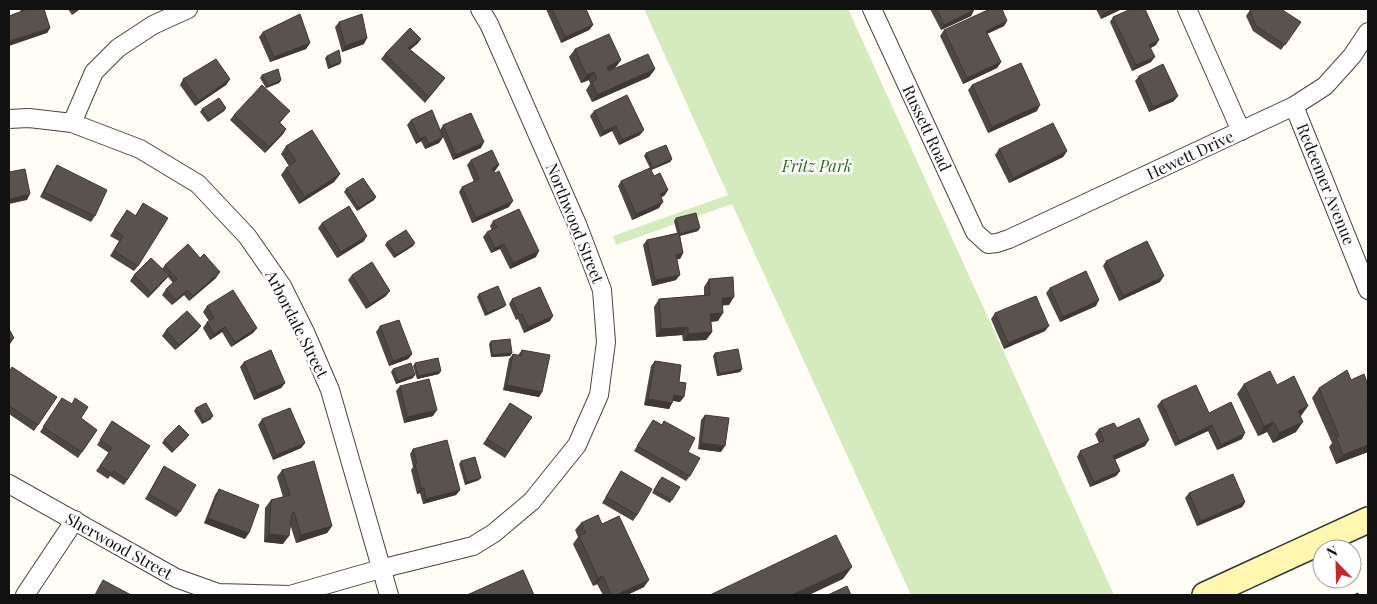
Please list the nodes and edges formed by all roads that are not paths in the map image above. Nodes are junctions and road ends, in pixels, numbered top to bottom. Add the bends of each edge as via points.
1 (188, 9) edge
2 (480, 9) edge
3 (872, 9) edge
4 (1187, 9) edge
5 (1368, 32) edge
6 (1294, 106) junction
7 (9, 120) edge
8 (72, 123) junction
9 (1241, 131) junction
10 (988, 244) joint
11 (1368, 290) edge
12 (9, 484) edge
13 (75, 520) junction
14 (1368, 520) edge
15 (380, 569) junction
16 (25, 595) edge
17 (389, 595) edge
18 (1205, 595) edge

1 - 8 street via 153,25 118,48 94,72
2 - 15 street, Northwood Street via 577,224 602,290 606,342 599,395 577,445 532,501 494,533 472,546
3 - 10 street, Russett Road via 975,232
4 - 9 street
5 - 6 street, Hewett Drive via 1325,86
6 - 9 street, Hewett Drive
6 - 11 street, Redeemer Avenue
7 - 8 street, Arbordale Street via 29,118
8 - 15 street, Arbordale Street via 140,149 198,184 247,236 282,286 330,390
9 - 10 street, Hewett Drive via 1009,239
12 - 13 street, Sherwood Street
13 - 15 street, Sherwood Street via 176,578 218,593 290,595
13 - 16 street
14 - 18 street
15 - 17 street, Arbordale Street

